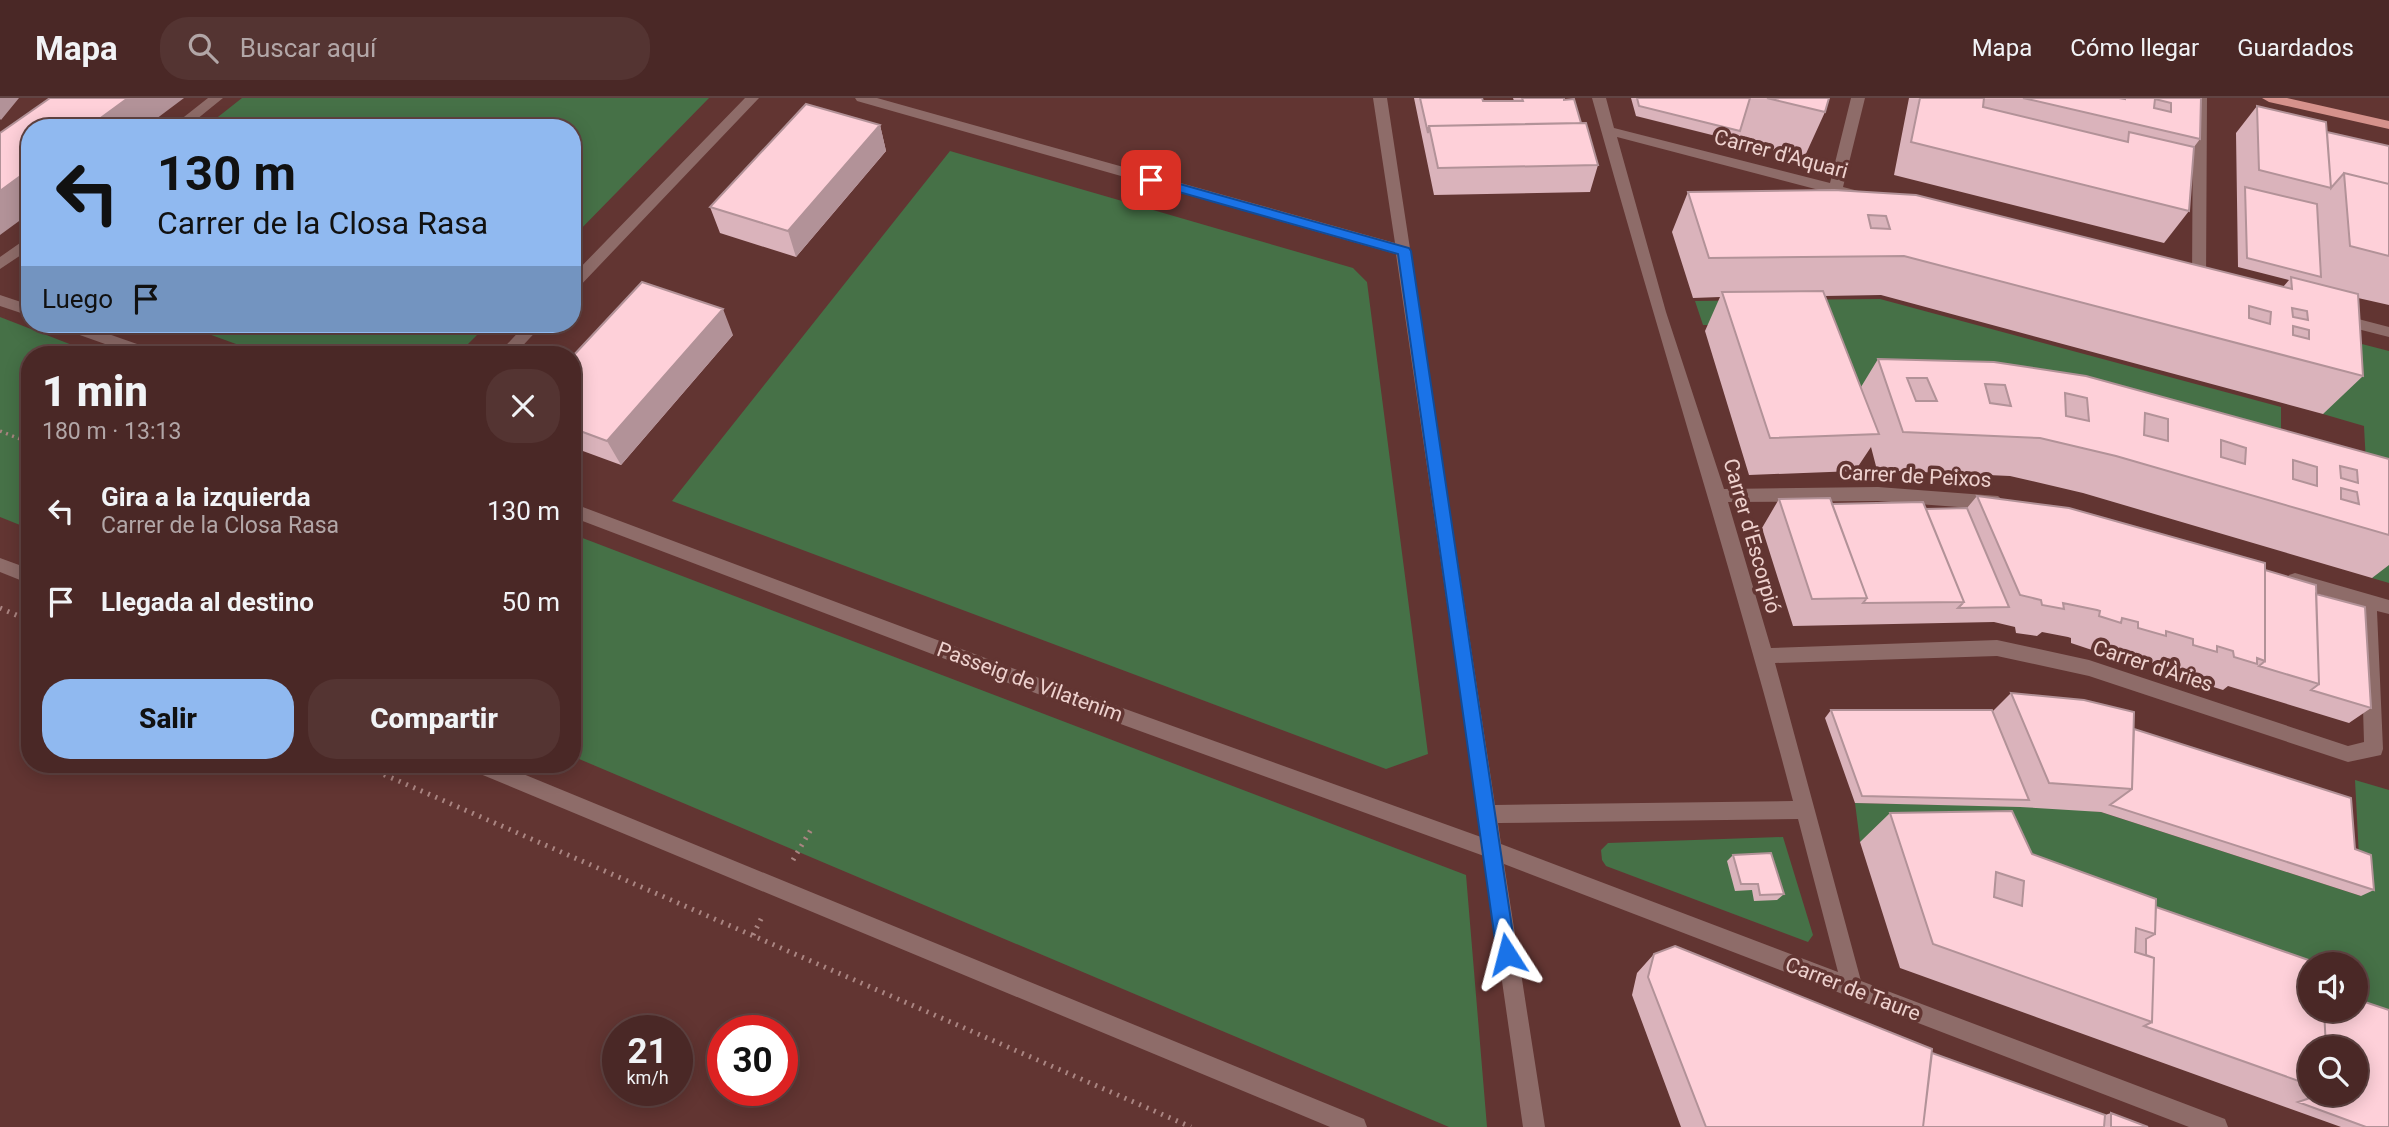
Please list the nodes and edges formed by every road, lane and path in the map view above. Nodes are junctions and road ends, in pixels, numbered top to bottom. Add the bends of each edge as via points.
1 (216, 98) edge
2 (752, 98) edge
3 (862, 98) edge
4 (1380, 98) edge
5 (1599, 98) edge
6 (1858, 98) edge
7 (2200, 98) edge
8 (2269, 98) edge
9 (189, 119) edge
10 (2389, 123) edge
11 (1610, 131) junction
12 (1835, 190) junction
13 (1876, 200) edge
14 (21, 248) edge
15 (1404, 251) junction
16 (0, 264) edge
17 (581, 276) edge
18 (2199, 284) edge
19 (0, 300) edge
20 (21, 308) edge
21 (2326, 316) edge
22 (2389, 332) edge
23 (90, 333) edge
24 (526, 333) edge
25 (127, 346) edge
26 (514, 346) edge
27 (0, 431) edge
28 (21, 439) edge
29 (1718, 496) junction
30 (2021, 506) edge
31 (581, 513) edge
32 (0, 565) edge
33 (21, 574) edge
34 (2273, 574) edge
35 (2368, 600) junction
36 (2389, 607) edge
37 (0, 608) edge
38 (21, 617) edge
39 (1764, 656) junction
40 (380, 773) edge
41 (499, 773) edge
42 (1803, 810) junction
43 (1486, 814) junction
44 (1490, 849) junction
45 (1853, 989) junction
46 (1191, 1127) edge
47 (1356, 1127) edge
48 (1534, 1127) edge
49 (2217, 1127) edge

1 - 9 street
2 - 17 street
3 - 15 street
4 - 15 street
5 - 11 street, Carrer d'Escorpió
6 - 12 street
7 - 18 street
8 - 10 main road
11 - 12 street, Carrer d'Aquari
11 - 29 street, Carrer d'Escorpió via 1659,312
12 - 13 street, Carrer d'Aquari
14 - 16 street
15 - 43 street
19 - 20 street
21 - 22 street
23 - 25 street
24 - 26 street
27 - 28 path
29 - 30 street, Carrer de Peixos via 1878,494
29 - 39 street, Carrer d'Escorpió
31 - 44 street, Passeig de Vilatenim
32 - 33 street
34 - 35 street
35 - 36 street
35 - 39 street, Carrer d'Àries via 2374,749 2348,754 2089,668 1997,648
37 - 38 path
39 - 42 street, Carrer d'Escorpió
40 - 46 path
41 - 47 street
42 - 43 street
42 - 45 street, Carrer d'Escorpió
43 - 44 street
44 - 45 street, Carrer de Taure
44 - 48 street
45 - 49 street, Carrer de Taure

